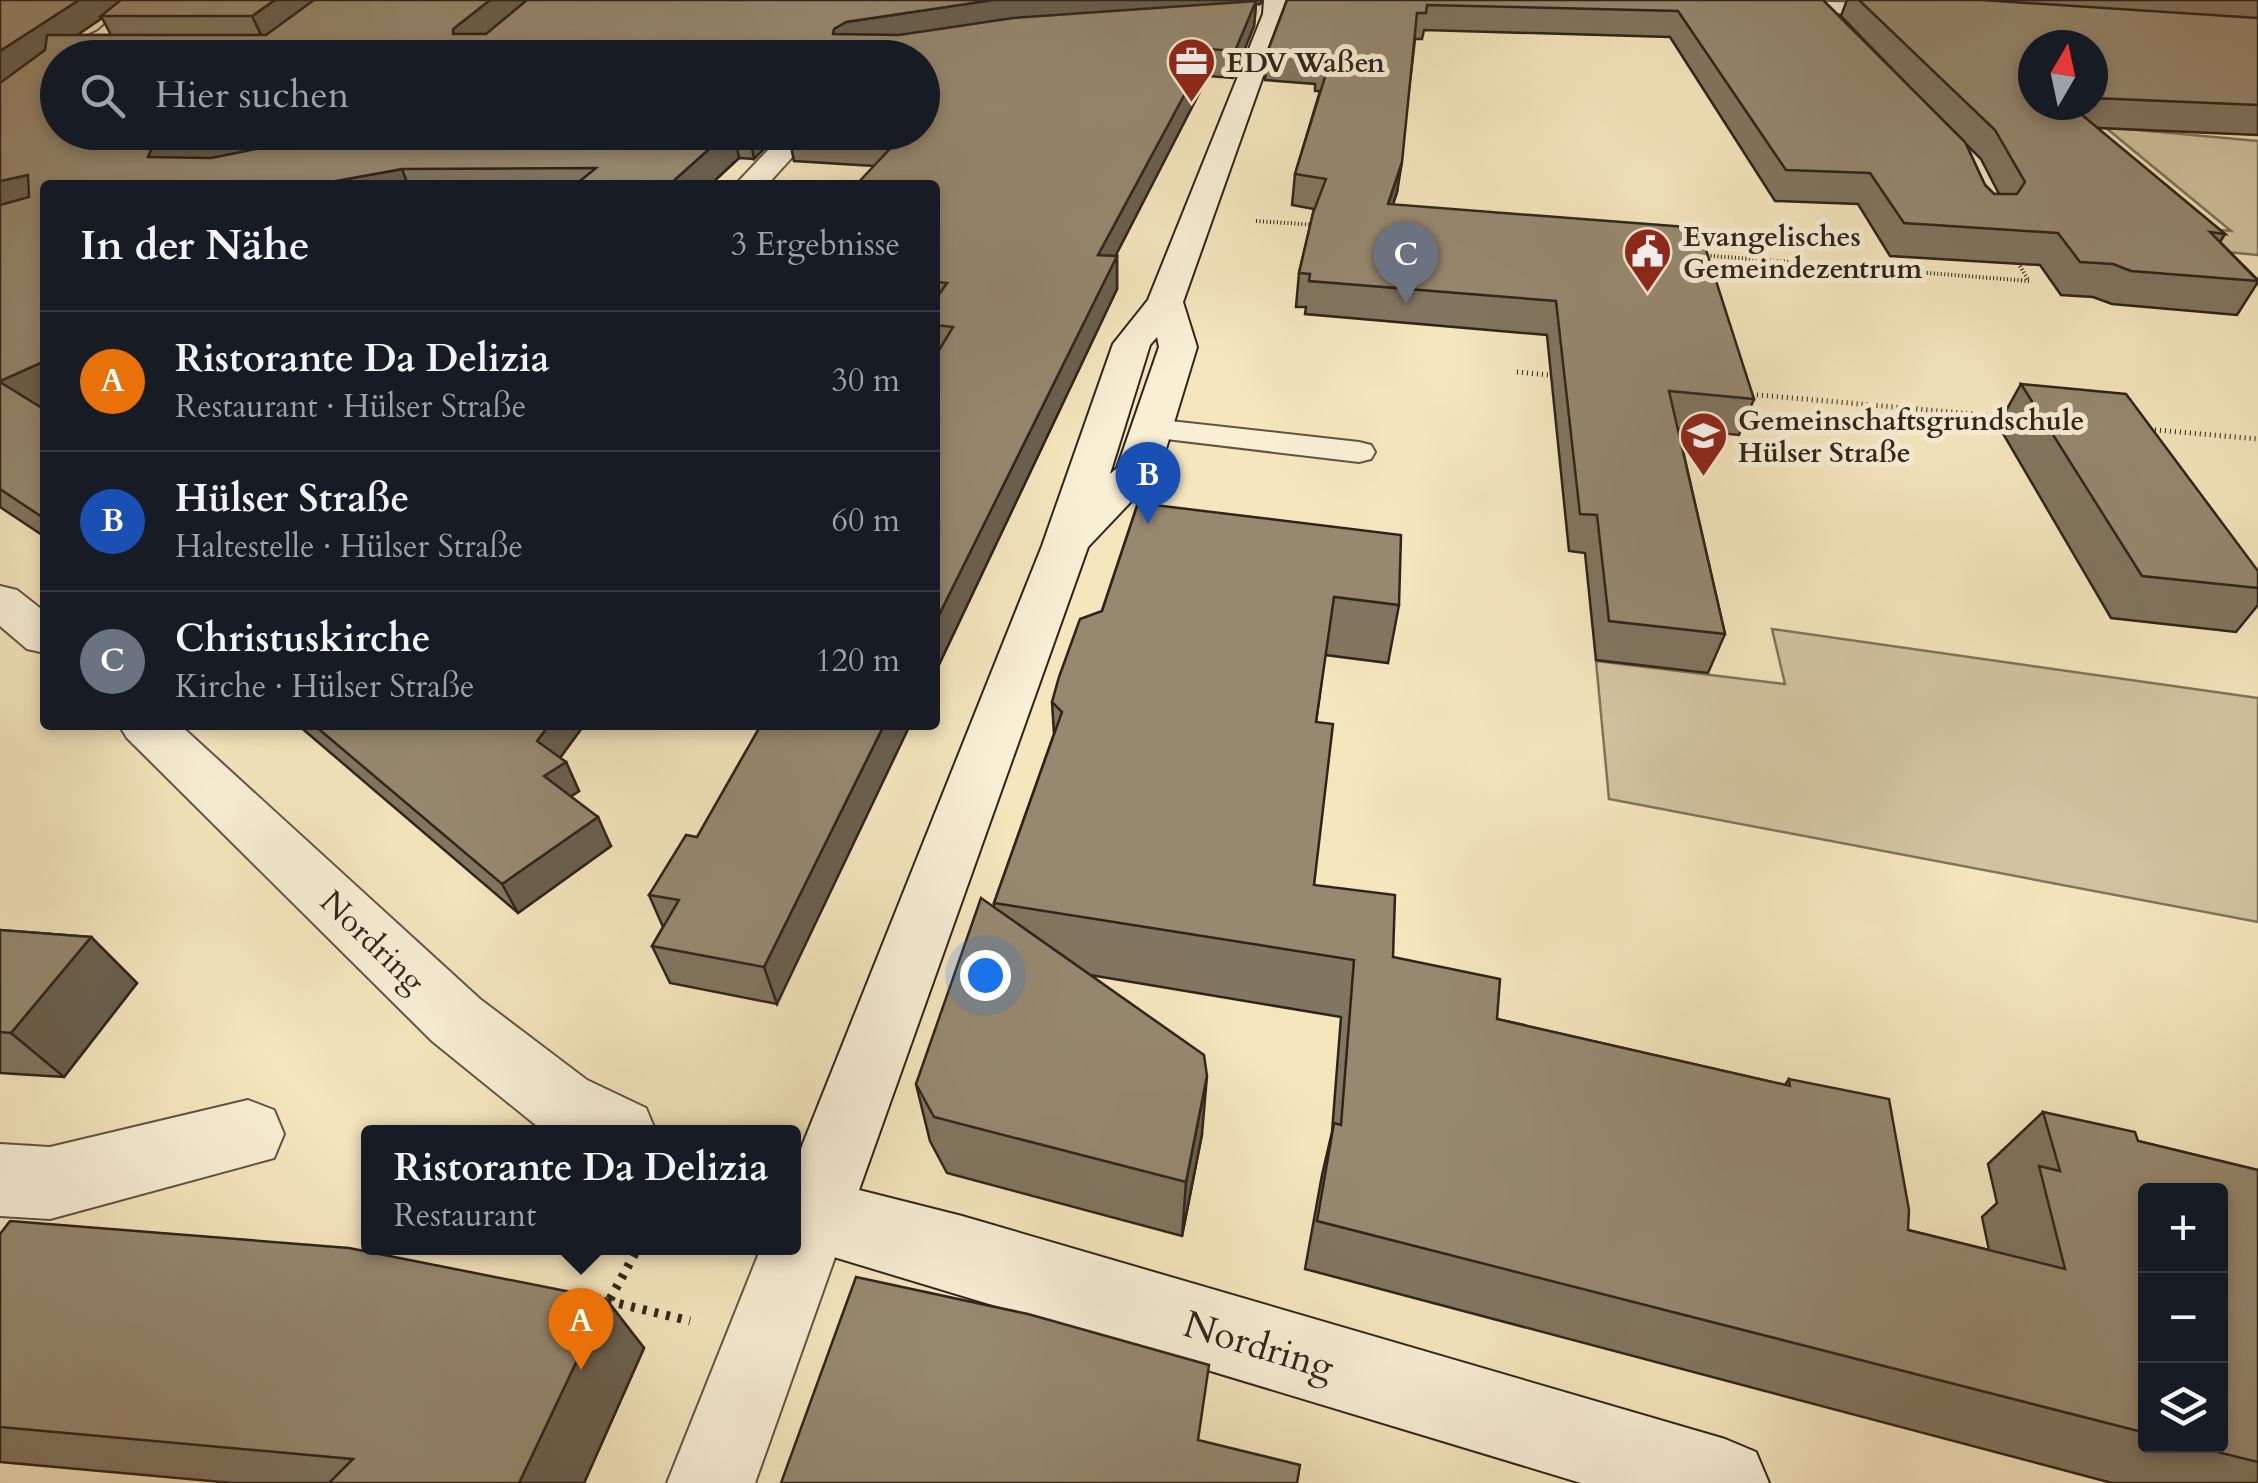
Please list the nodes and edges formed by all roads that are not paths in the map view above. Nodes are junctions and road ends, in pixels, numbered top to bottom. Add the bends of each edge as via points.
1 (148, 0) edge
2 (1642, 0) edge
3 (1811, 4) junction
4 (1274, 10) edge
5 (1948, 10) edge
6 (1837, 31) edge
7 (98, 40) edge
8 (784, 150) edge
9 (755, 180) edge
10 (1165, 302) junction
11 (1152, 430) junction
12 (1360, 452) dead end
13 (1065, 546) junction
14 (0, 601) edge
15 (40, 633) edge
16 (151, 730) edge
17 (606, 1125) edge
18 (248, 1134) dead end
19 (0, 1180) edge
20 (802, 1211) edge
21 (789, 1255) edge
22 (710, 1483) edge
23 (1725, 1483) edge

1 - 7 main road
2 - 3 main road
3 - 5 main road
3 - 6 main road
4 - 10 main road
8 - 9 main road
10 - 11 main road via 1178,347
10 - 13 main road via 1132,344
11 - 12 lane
11 - 13 main road via 1137,472
13 - 20 main road
14 - 15 main road
16 - 17 main road, Nordring via 456,1020 562,1103
18 - 19 main road via 50,1183
20 - 23 main road, Nordring
21 - 22 main road

